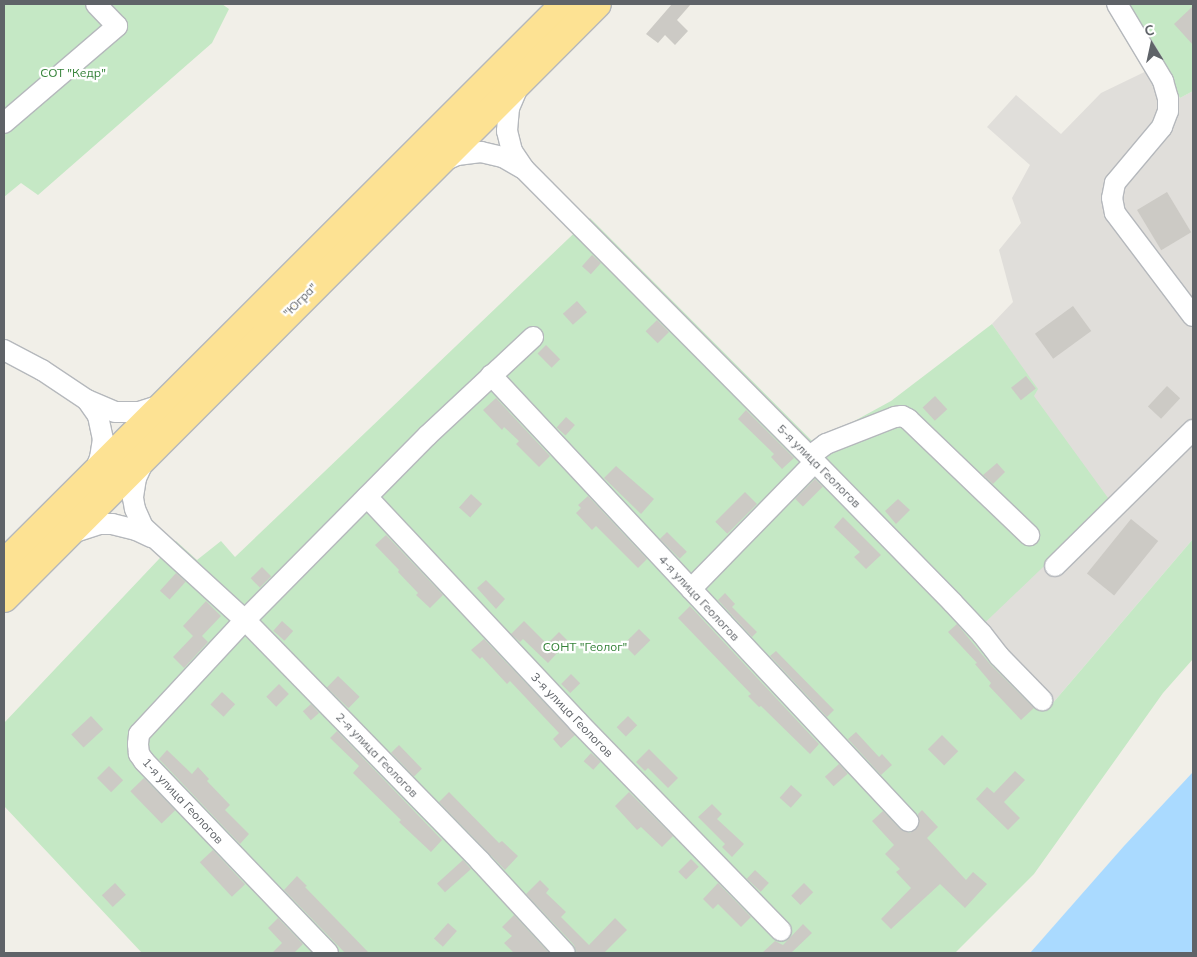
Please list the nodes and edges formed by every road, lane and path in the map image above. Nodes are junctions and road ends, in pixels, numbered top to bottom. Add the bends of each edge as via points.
1 (96, 4) edge
2 (597, 4) edge
3 (1117, 4) edge
4 (561, 6) edge
5 (522, 79) junction
6 (4, 123) edge
7 (432, 168) junction
8 (524, 169) junction
9 (1193, 316) edge
10 (533, 336) dead end
11 (4, 350) edge
12 (491, 375) junction
13 (87, 400) junction
14 (166, 403) junction
15 (1193, 430) edge
16 (148, 452) junction
17 (812, 459) junction
18 (93, 476) junction
19 (367, 497) junction
20 (1029, 535) dead end
21 (64, 536) junction
22 (155, 539) junction
23 (4, 564) edge
24 (1056, 566) dead end
25 (691, 589) junction
26 (4, 598) edge
27 (245, 620) junction
28 (1042, 700) dead end
29 (908, 820) dead end
30 (781, 930) dead end
31 (328, 953) edge
32 (565, 953) edge

1 - 6 street via 117,26
2 - 5 highway, "Югра"
3 - 9 street via 1163,81 1168,110 1162,127 1115,183 1112,198 1115,213
4 - 14 highway, "Югра"
5 - 7 highway, "Югра"
5 - 8 street via 510,103 507,131 512,151
7 - 8 street via 457,155 480,152 503,157
7 - 16 highway, "Югра"
8 - 17 street, 5-я улица Геологов
10 - 12 street, 1-я улица Геологов
11 - 13 street
12 - 19 street, 1-я улица Геологов
12 - 25 street, 4-я улица Геологов
13 - 14 street via 127,414
13 - 18 street via 98,416 103,440
14 - 18 highway, "Югра"
15 - 24 street
16 - 21 highway, "Югра"
16 - 22 street via 136,478 133,498 141,522
17 - 20 street via 826,444 902,416
17 - 25 street
17 - 28 street, 5-я улица Геологов via 953,603
18 - 23 highway, "Югра"
19 - 27 street, 1-я улица Геологов
19 - 30 street, 3-я улица Геологов via 571,715
21 - 22 street via 112,524
21 - 26 highway, "Югра"
22 - 27 street, 2-я улица Геологов
25 - 29 street, 4-я улица Геологов
27 - 31 street, 1-я улица Геологов via 146,724 139,734 139,754
27 - 32 street, 2-я улица Геологов

